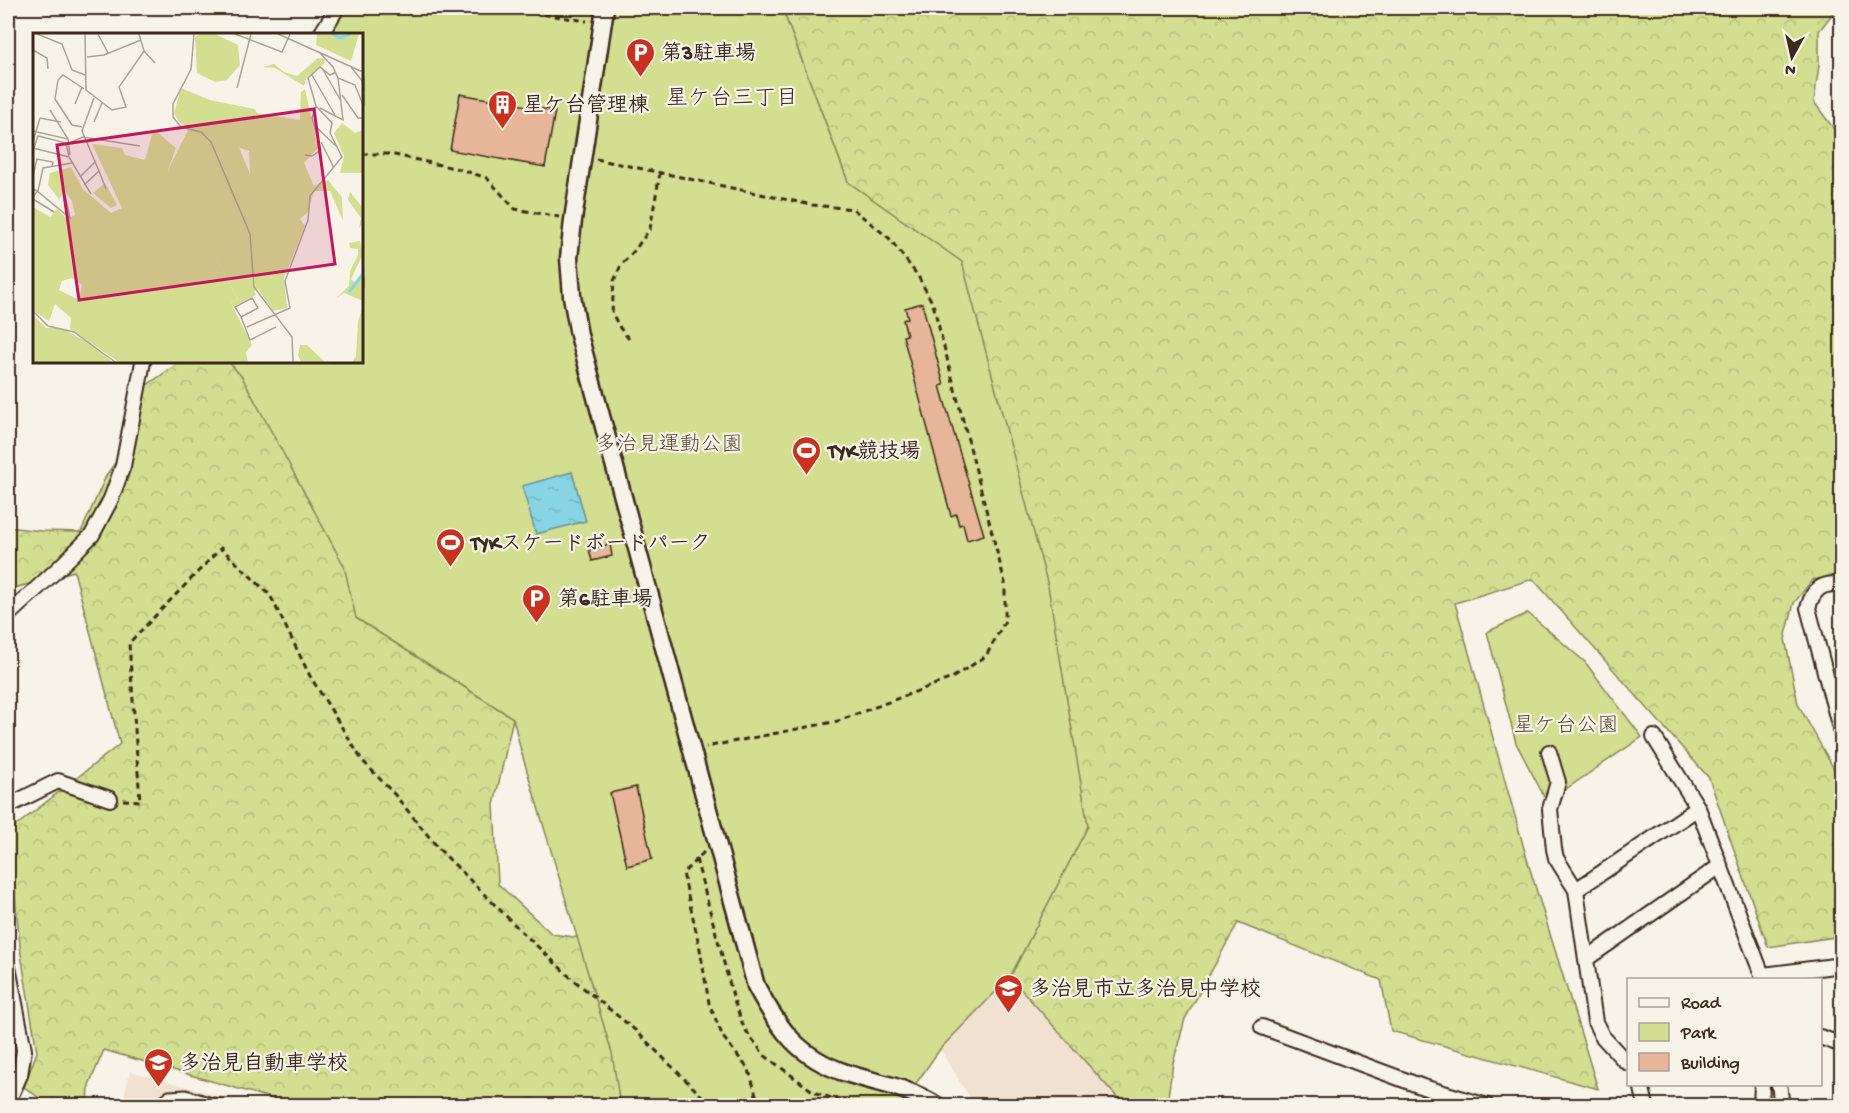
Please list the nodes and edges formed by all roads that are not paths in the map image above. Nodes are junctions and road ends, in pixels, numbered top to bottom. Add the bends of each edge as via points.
1 (337, 8) edge
2 (604, 16) edge
3 (322, 33) edge
4 (143, 363) edge
5 (1842, 585) edge
6 (8, 615) edge
7 (1842, 736) edge
8 (1654, 737) dead end
9 (1549, 752) dead end
10 (110, 799) road end
11 (8, 806) edge
12 (1698, 808) junction
13 (1720, 866) junction
14 (1576, 890) junction
15 (1586, 959) junction
16 (1842, 965) edge
17 (8, 967) edge
18 (1763, 977) edge
19 (11, 998) edge
20 (1262, 1027) dead end
21 (1822, 1037) edge
22 (1842, 1045) edge
23 (1627, 1062) edge
24 (1641, 1086) edge
25 (1762, 1086) edge
26 (1779, 1086) edge
27 (8, 1102) edge
28 (153, 1106) edge
29 (225, 1106) edge
30 (937, 1106) edge
31 (1487, 1106) edge
32 (1646, 1106) edge
33 (1761, 1106) edge
34 (1782, 1106) edge

1 - 3 street
2 - 30 street via 573,220 569,258 572,296 579,335 756,986 775,1020 818,1062 899,1087
4 - 6 street via 123,466 92,535
5 - 7 street via 1819,588 1808,608
8 - 12 street
9 - 14 street via 1558,782 1550,809 1554,849
10 - 11 street via 58,781
12 - 13 street
12 - 14 street
13 - 15 street
13 - 18 street
14 - 15 street
15 - 23 street via 1595,1022 1602,1036
16 - 18 street
17 - 19 street
19 - 27 street via 24,1050 20,1075
20 - 31 street via 1423,1087
21 - 22 street
24 - 32 street
25 - 33 street
26 - 34 street
28 - 29 lane via 169,1095 186,1095

